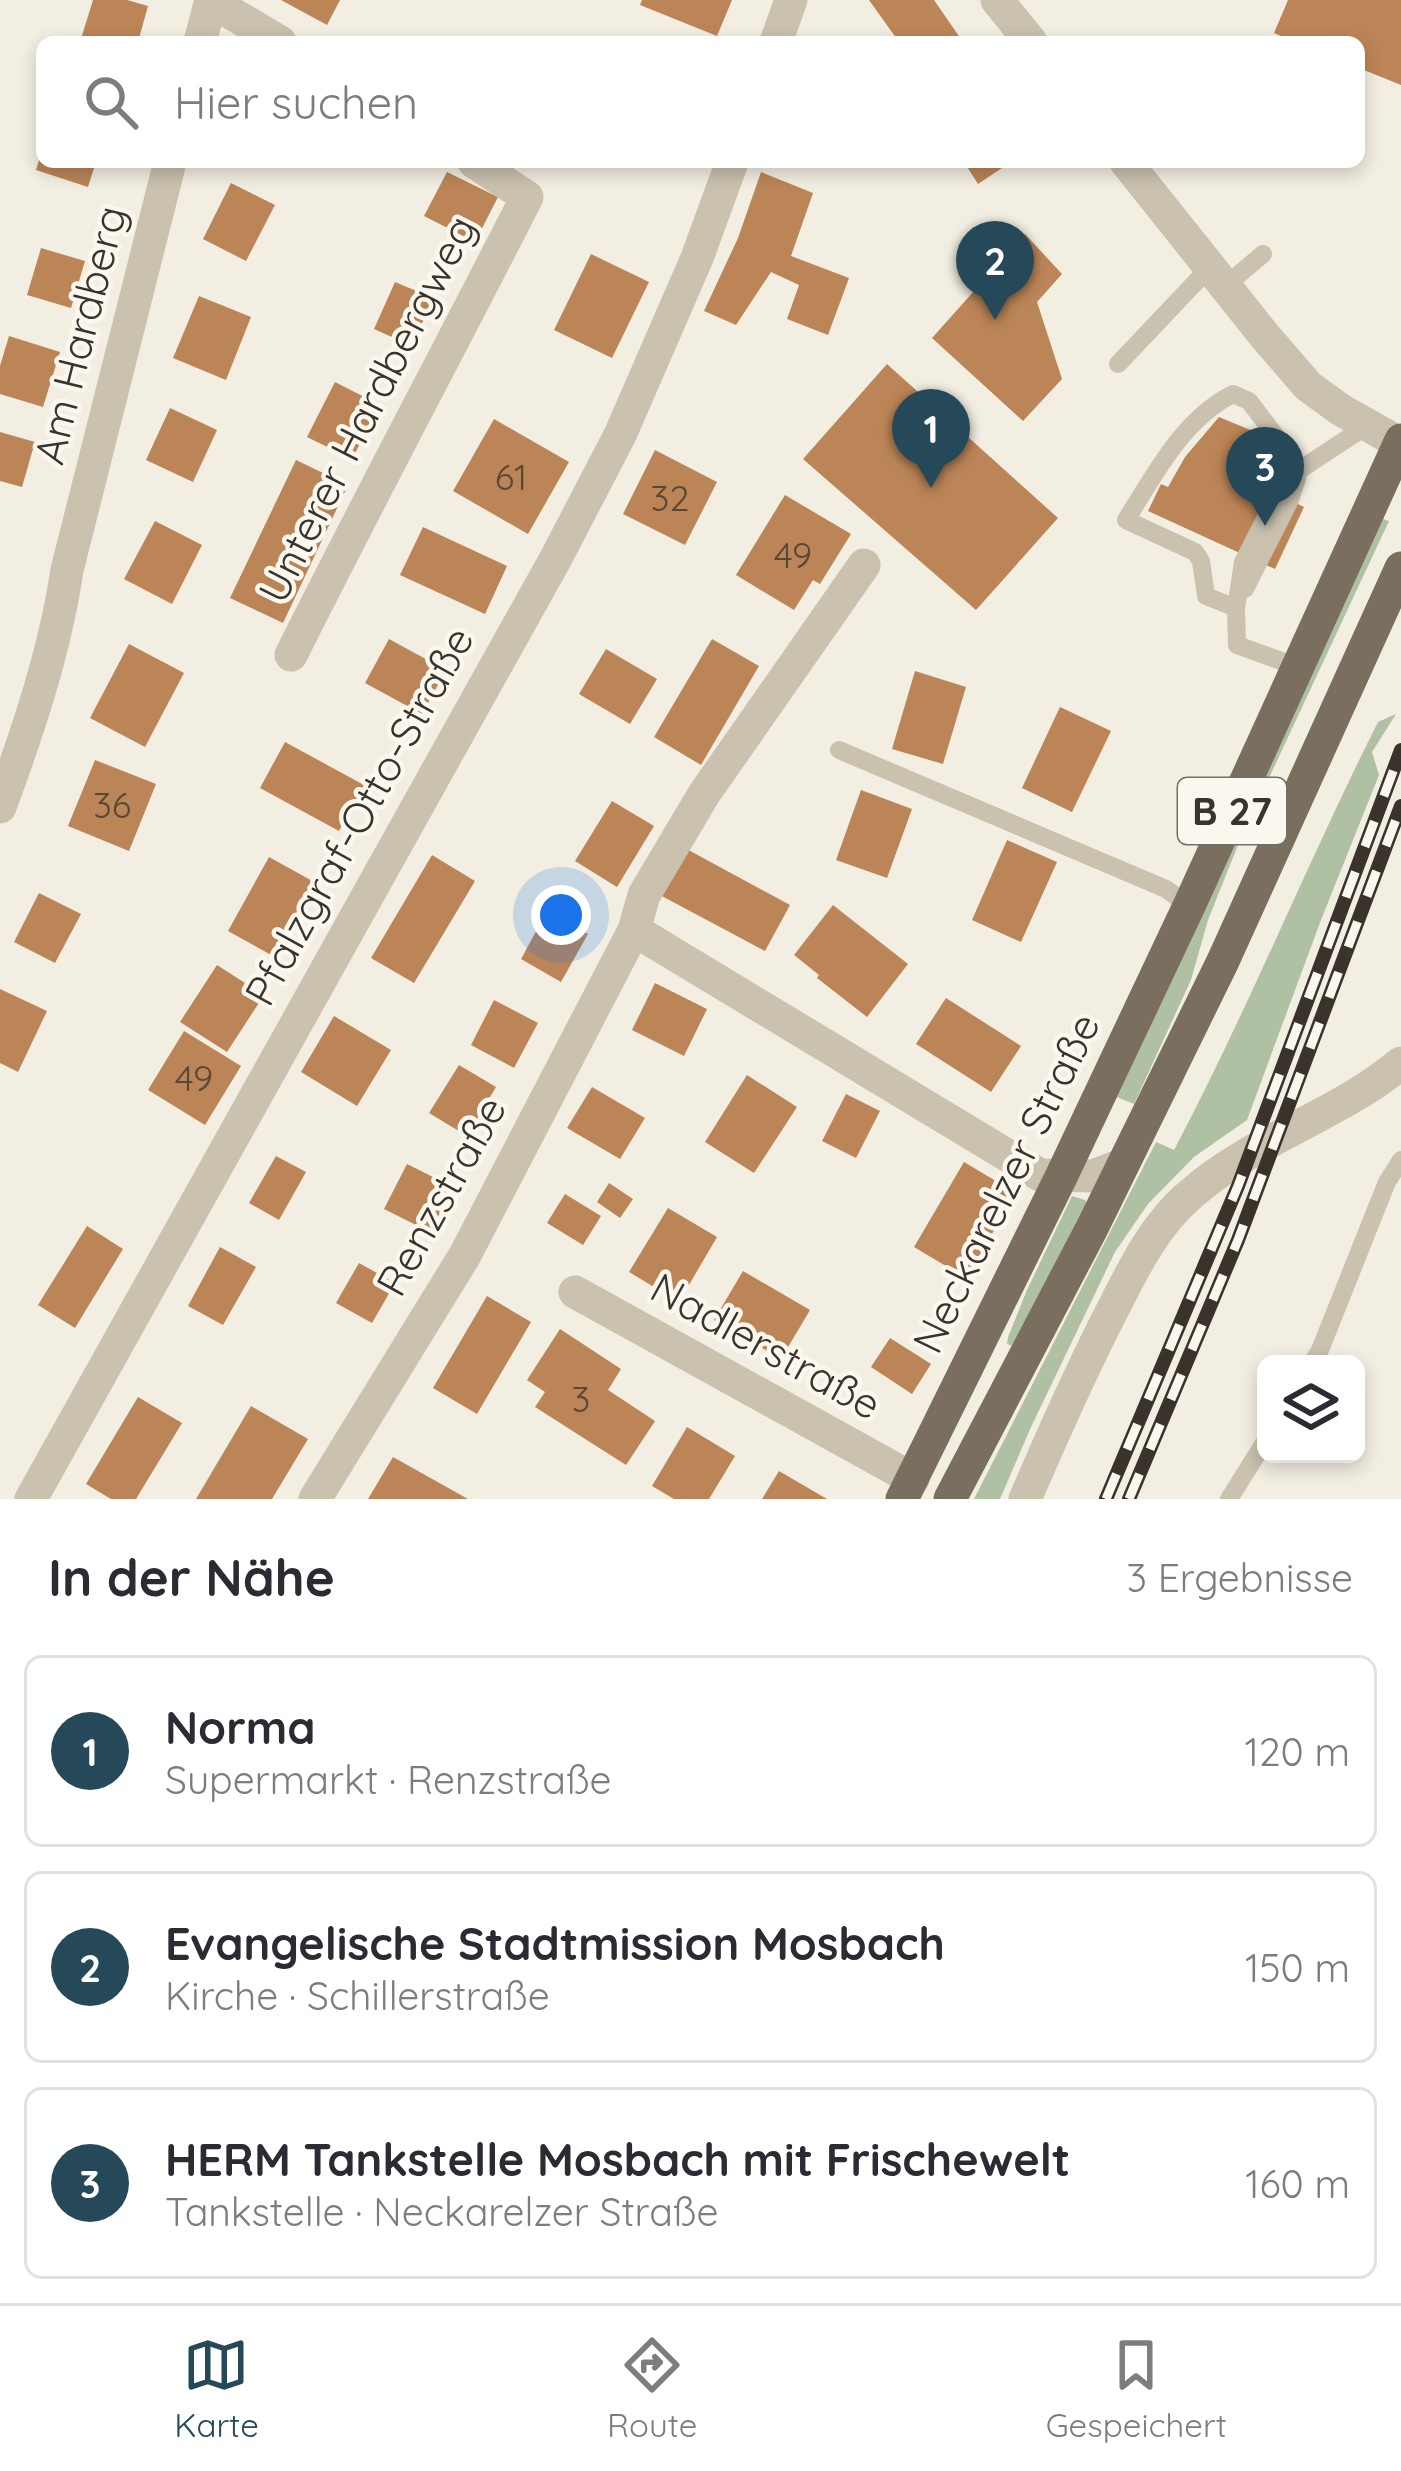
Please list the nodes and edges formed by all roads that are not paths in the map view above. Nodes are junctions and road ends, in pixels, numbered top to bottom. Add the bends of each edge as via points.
1 (791, 0) edge
2 (997, 0) edge
3 (211, 1) edge
4 (202, 36) edge
5 (270, 36) edge
6 (778, 36) edge
7 (1026, 36) edge
8 (168, 168) edge
9 (483, 168) edge
10 (730, 168) edge
11 (1131, 168) edge
12 (1263, 254) dead end
13 (1217, 276) junction
14 (1118, 364) dead end
15 (1368, 425) junction
16 (1401, 442) edge
17 (1301, 469) junction
18 (864, 565) dead end
19 (1401, 568) edge
20 (1236, 608) junction
21 (291, 655) dead end
22 (1298, 667) junction
23 (839, 750) dead end
24 (0, 807) edge
25 (1189, 906) junction
26 (634, 930) junction
27 (1401, 1063) edge
28 (1401, 1160) edge
29 (1122, 1166) junction
30 (1060, 1177) junction
31 (574, 1292) dead end
32 (1317, 1355) edge
33 (1257, 1454) edge
34 (908, 1489) edge
35 (31, 1499) edge
36 (315, 1499) edge
37 (950, 1499) edge
38 (1025, 1499) edge
39 (1229, 1499) edge

1 - 6 street
2 - 7 street
3 - 4 street
3 - 5 street
8 - 24 street, Am Hardberg via 63,596
9 - 21 street, Unterer Hardbergweg via 527,197
10 - 35 street, Pfalzgraf-Otto-Straße via 620,435 556,558
11 - 13 street
12 - 13 lane
13 - 14 lane
13 - 15 street via 1308,386
15 - 16 street
15 - 17 lane
16 - 22 main road, Neckarelzer Straße / B 27
17 - 20 lane
17 - 20 lane via 1249,401 1233,394 1173,446 1126,520 1195,552 1206,596
18 - 26 street, Renzstraße via 704,794 644,896
19 - 29 main road, B 27
20 - 22 lane via 1238,645
22 - 25 main road, Neckarelzer Straße / B 27
23 - 25 lane
25 - 30 main road, Neckarelzer Straße / B 27
26 - 30 street via 982,1142 1040,1175
26 - 36 street, Renzstraße via 465,1255
27 - 38 street via 1224,1169 1176,1210 1136,1265
28 - 32 lane
29 - 30 street
29 - 37 main road, B 27
30 - 34 main road, Neckarelzer Straße / B 27
31 - 34 street, Nadlerstraße
33 - 39 lane

